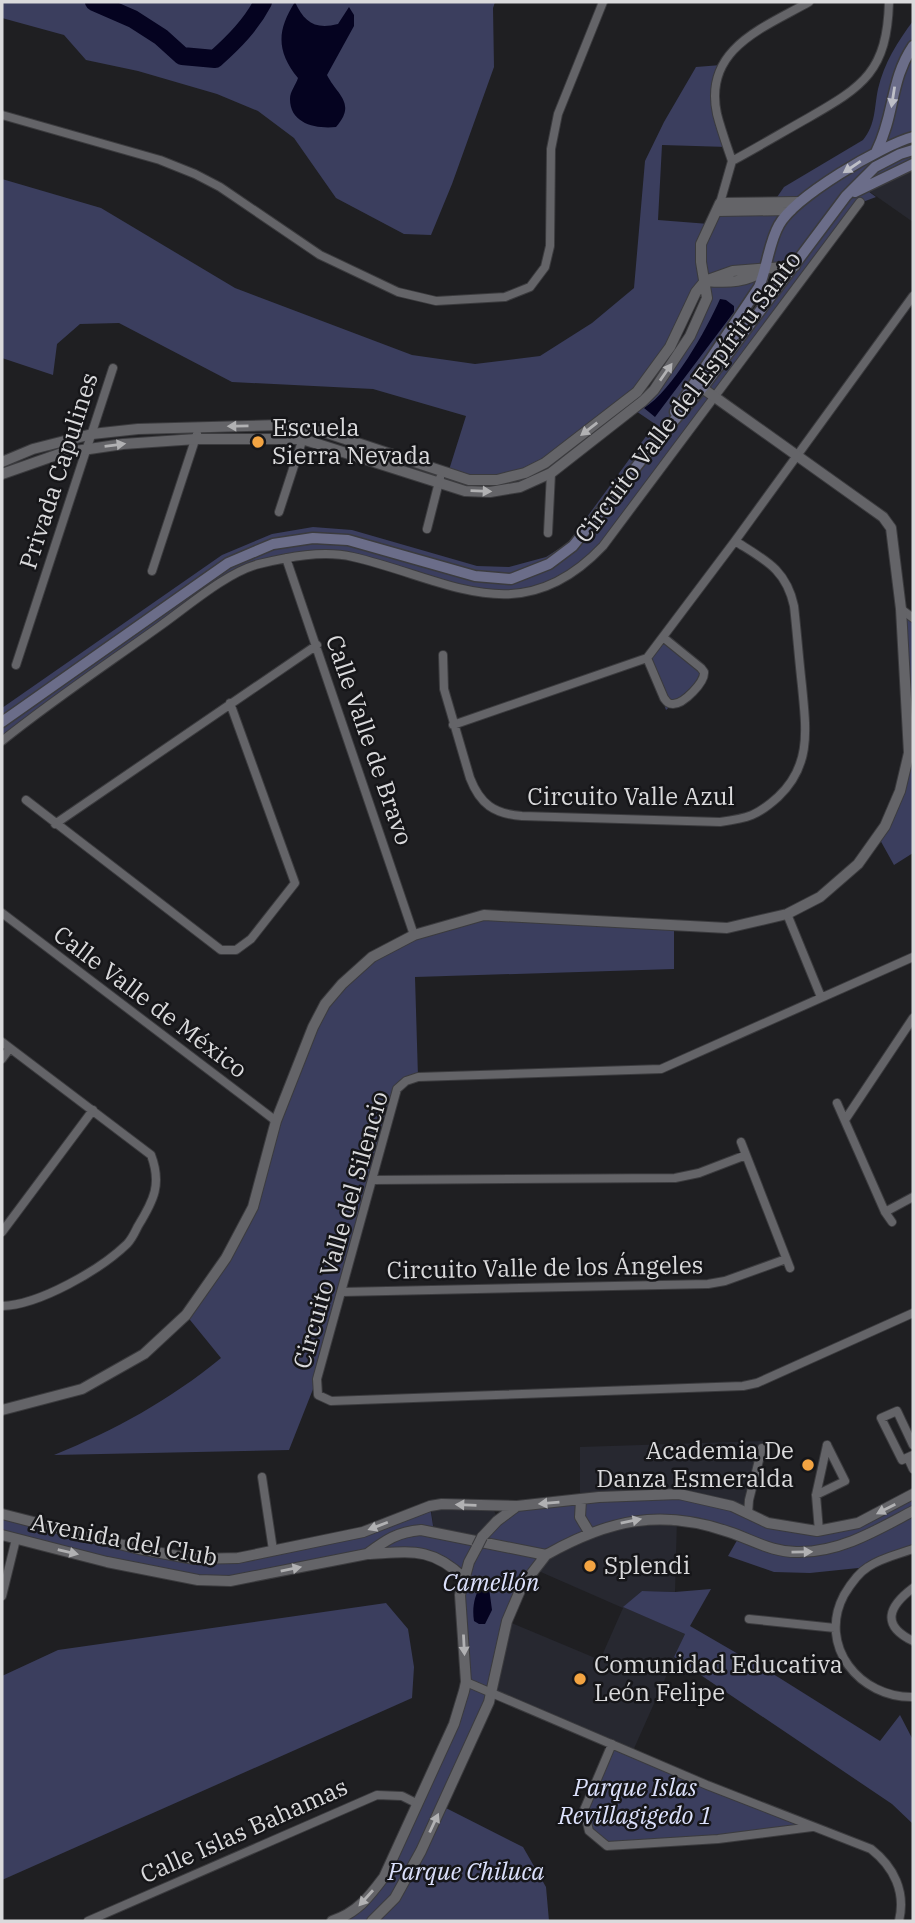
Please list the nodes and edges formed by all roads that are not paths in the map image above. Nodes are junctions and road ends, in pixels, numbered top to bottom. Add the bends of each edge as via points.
1 (603, 2) edge
2 (809, 2) edge
3 (889, 2) edge
4 (913, 46) edge
5 (2, 116) edge
6 (913, 137) edge
7 (877, 150) junction
8 (913, 150) edge
9 (732, 161) junction
10 (913, 164) edge
11 (846, 196) junction
12 (860, 202) dead end
13 (795, 206) junction
14 (718, 207) junction
15 (795, 266) junction
16 (767, 268) junction
17 (705, 281) junction
18 (913, 296) edge
19 (113, 368) dead end
20 (707, 391) junction
21 (199, 427) junction
22 (306, 428) junction
23 (664, 432) junction
24 (92, 434) junction
25 (196, 439) junction
26 (302, 439) junction
27 (87, 448) junction
28 (565, 454) junction
29 (796, 455) junction
30 (2, 462) edge
31 (442, 471) junction
32 (551, 473) junction
33 (2, 474) edge
34 (439, 483) junction
35 (279, 512) dead end
36 (427, 529) dead end
37 (548, 533) dead end
38 (736, 541) junction
39 (286, 558) junction
40 (152, 571) dead end
41 (901, 609) junction
42 (913, 618) edge
43 (664, 638) junction
44 (317, 645) junction
45 (443, 655) dead end
46 (647, 658) junction
47 (16, 665) dead end
48 (230, 703) junction
49 (2, 722) edge
50 (453, 725) junction
51 (2, 741) edge
52 (26, 800) dead end
53 (55, 824) junction
54 (2, 914) edge
55 (787, 914) junction
56 (414, 935) junction
57 (913, 957) edge
58 (821, 997) junction
59 (913, 1018) edge
60 (2, 1042) edge
61 (10, 1048) junction
62 (2, 1059) edge
63 (837, 1102) dead end
64 (93, 1110) junction
65 (845, 1120) junction
66 (276, 1121) junction
67 (741, 1142) dead end
68 (746, 1155) junction
69 (373, 1180) junction
70 (913, 1196) edge
71 (885, 1212) junction
72 (892, 1222) dead end
73 (2, 1232) edge
74 (786, 1259) junction
75 (790, 1268) dead end
76 (342, 1292) junction
77 (2, 1306) edge
78 (913, 1313) edge
79 (2, 1410) edge
80 (913, 1445) edge
81 (762, 1448) dead end
82 (911, 1456) edge
83 (913, 1469) edge
84 (262, 1477) dead end
85 (913, 1494) edge
86 (816, 1495) junction
87 (581, 1500) junction
88 (489, 1506) junction
89 (517, 1506) junction
90 (505, 1510) junction
91 (913, 1511) edge
92 (2, 1514) edge
93 (748, 1514) junction
94 (497, 1521) junction
95 (858, 1523) junction
96 (819, 1531) junction
97 (589, 1532) junction
98 (2, 1535) edge
99 (866, 1536) junction
100 (16, 1539) junction
101 (913, 1549) edge
102 (273, 1550) junction
103 (367, 1554) junction
104 (546, 1555) junction
105 (464, 1578) junction
106 (913, 1588) edge
107 (2, 1596) edge
108 (749, 1619) dead end
109 (835, 1628) junction
110 (913, 1641) edge
111 (466, 1682) junction
112 (493, 1692) junction
113 (913, 1697) edge
114 (612, 1744) junction
115 (418, 1804) junction
116 (813, 1826) junction
117 (88, 1921) edge
118 (332, 1921) edge
119 (372, 1921) edge
120 (899, 1921) edge

1 - 5 street via 558,114 551,149 550,246 545,267 530,287 505,297 436,301 398,292 320,255 194,174 160,160
2 - 9 street via 741,40 721,65 715,88 717,113
3 - 9 street via 882,52 860,85
4 -> 7 main road via 895,81 886,131
6 - 7 main road
7 -> 13 main road
8 - 11 main road via 875,167
9 - 14 street
10 - 11 main road
11 - 15 main road
12 - 20 street, Circuito Valle del Espíritu Santo
13 - 14 street
13 - 16 main road via 779,225
14 - 17 street via 701,244
15 - 16 street
15 - 20 main road
16 - 17 street via 744,281
16 - 23 main road via 750,304
17 - 28 street via 670,347 637,392
18 - 29 street
19 - 24 street, Privada Capulines
20 - 23 main road
20 - 29 street
20 - 39 street, Circuito Valle del Espíritu Santo via 603,546 586,564 557,582 522,594 491,595 351,556
22 -> 21 street
21 - 24 street
21 - 25 street
22 - 26 street
22 - 31 street
23 - 49 main road via 573,546 549,564 511,579 475,576 348,540 313,538 273,544 228,563
24 - 27 street, Privada Capulines
24 - 30 street
25 - 26 street
27 -> 25 street
25 - 40 street
26 - 34 street
26 - 35 street
27 - 33 street
27 - 47 street, Privada Capulines
28 - 31 street via 497,480 469,480
28 - 32 street
29 - 38 street
29 - 41 street via 883,517 891,528
31 - 34 street
34 -> 32 street via 490,492 520,487
32 - 37 street
34 - 36 street
38 - 43 street
38 - 50 street, Circuito Valle Azul via 774,566 790,588 806,723 805,747 794,780 761,813 720,822 507,815 483,803 475,792
39 - 44 street, Calle Valle de Bravo
39 - 51 street, Circuito Valle del Espíritu Santo via 254,565 216,586
41 - 42 street
41 - 55 street via 909,753 900,792 885,826 858,864 820,897
43 - 46 street
43 - 46 street via 701,668 705,678 701,683 681,702 668,703
44 - 48 street
44 - 56 street, Calle Valle de Bravo
45 - 50 street, Circuito Valle Azul via 444,689
46 - 50 street
48 - 53 street
48 - 53 street via 295,883 251,939 236,950 221,950
52 - 53 street
54 - 66 street, Calle Valle de México
55 - 56 street via 727,928 484,915
55 - 58 street
56 - 66 street via 372,957 325,1004
57 - 58 street, Circuito Valle del Silencio
58 - 69 street, Circuito Valle del Silencio via 661,1069 406,1081 397,1089
59 - 65 street
60 - 61 street
61 - 62 street
61 - 64 street
63 - 65 street
64 - 73 street
64 - 77 street via 151,1155 158,1172 154,1200 128,1242 99,1265 54,1291
65 - 71 street
66 - 79 street via 253,1207 226,1258 186,1315 144,1354 82,1389
67 - 68 street
68 - 69 street via 675,1178
68 - 74 street
69 - 76 street, Circuito Valle del Silencio
70 - 71 street
71 - 72 street
74 - 75 street
74 - 76 street, Circuito Valle de los Ángeles via 708,1284
76 - 78 street, Circuito Valle del Silencio via 317,1379 318,1395 331,1401 744,1386
80 - 82 street via 897,1411 881,1418 902,1460
81 - 93 street
82 - 83 street
84 - 102 street
85 -> 95 street, Avenida del Club
86 - 86 street via 821,1470 827,1445 845,1481
86 - 96 street
87 -> 89 street, Avenida del Club
87 - 93 street, Avenida del Club via 679,1494
87 - 97 street via 580,1517
88 - 89 street, Avenida del Club
88 - 90 street
88 -> 102 street, Avenida del Club via 430,1506 363,1532
89 - 90 street
89 - 94 street
90 - 94 street
91 - 99 street
92 - 102 street, Avenida del Club via 194,1559 238,1558
93 - 96 street, Avenida del Club via 768,1524
94 - 105 street, bridge via 482,1537
95 - 96 street, Avenida del Club
95 - 99 street
97 -> 99 street via 644,1518 677,1519 730,1532 765,1548 797,1553 828,1550
97 - 104 street
98 - 100 street, Avenida del Club
100 -> 103 street, Avenida del Club via 198,1580 230,1581
100 - 107 street
101 - 109 street via 868,1567 850,1585 840,1603
103 - 104 street, Avenida del Club via 403,1531 421,1530
103 - 105 street via 437,1556
104 - 112 street via 522,1586 507,1621
105 -> 111 street via 460,1595
106 - 110 street via 895,1602 892,1621
108 - 109 street
109 - 113 street via 845,1664 864,1683 898,1697
111 - 112 street
111 - 115 street via 454,1724
112 - 114 street
119 -> 112 street via 395,1898 421,1851
114 - 116 street
114 - 116 street via 584,1810 589,1831 607,1846 718,1839
115 - 117 street, Calle Islas Bahamas via 402,1796 377,1795
115 -> 118 street via 384,1877 368,1899
116 - 120 street via 880,1855 900,1886

